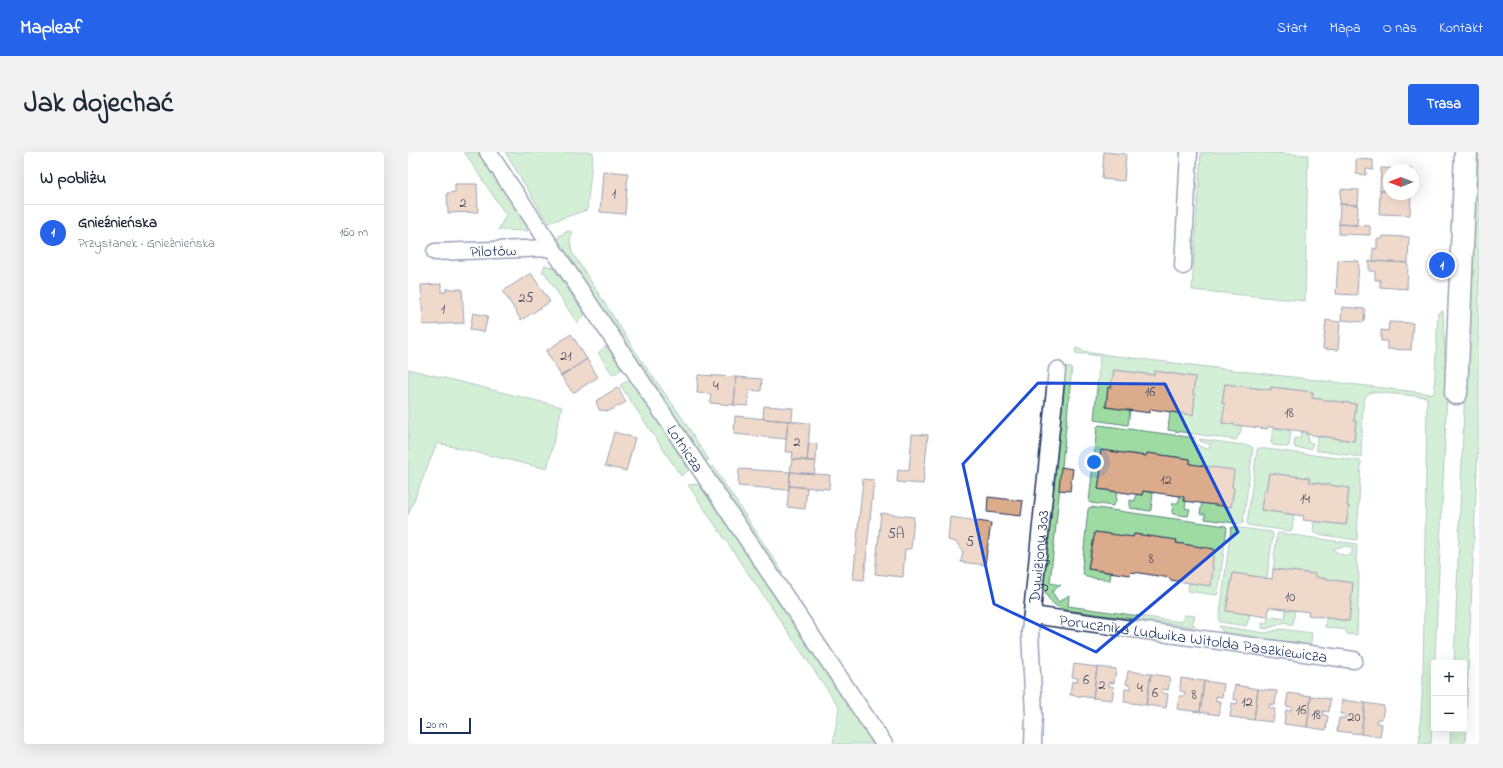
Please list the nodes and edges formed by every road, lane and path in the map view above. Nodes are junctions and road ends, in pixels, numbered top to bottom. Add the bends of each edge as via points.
1 (488, 152) edge
2 (1189, 152) edge
3 (1466, 152) edge
4 (552, 248) junction
5 (435, 252) dead end
6 (1183, 266) dead end
7 (1058, 370) dead end
8 (1456, 393) dead end
9 (1032, 616) junction
10 (1354, 660) dead end
11 (884, 744) edge
12 (1033, 744) edge

1 - 4 street, Lotnicza
2 - 6 street
3 - 8 street
4 - 5 street, Pilotów
4 - 11 street, Lotnicza
7 - 9 street, Dywizjonu 303
9 - 10 street, Porucznika Ludwika Witolda Paszkiewicza
9 - 12 street, Dywizjonu 303 via 1030,648

